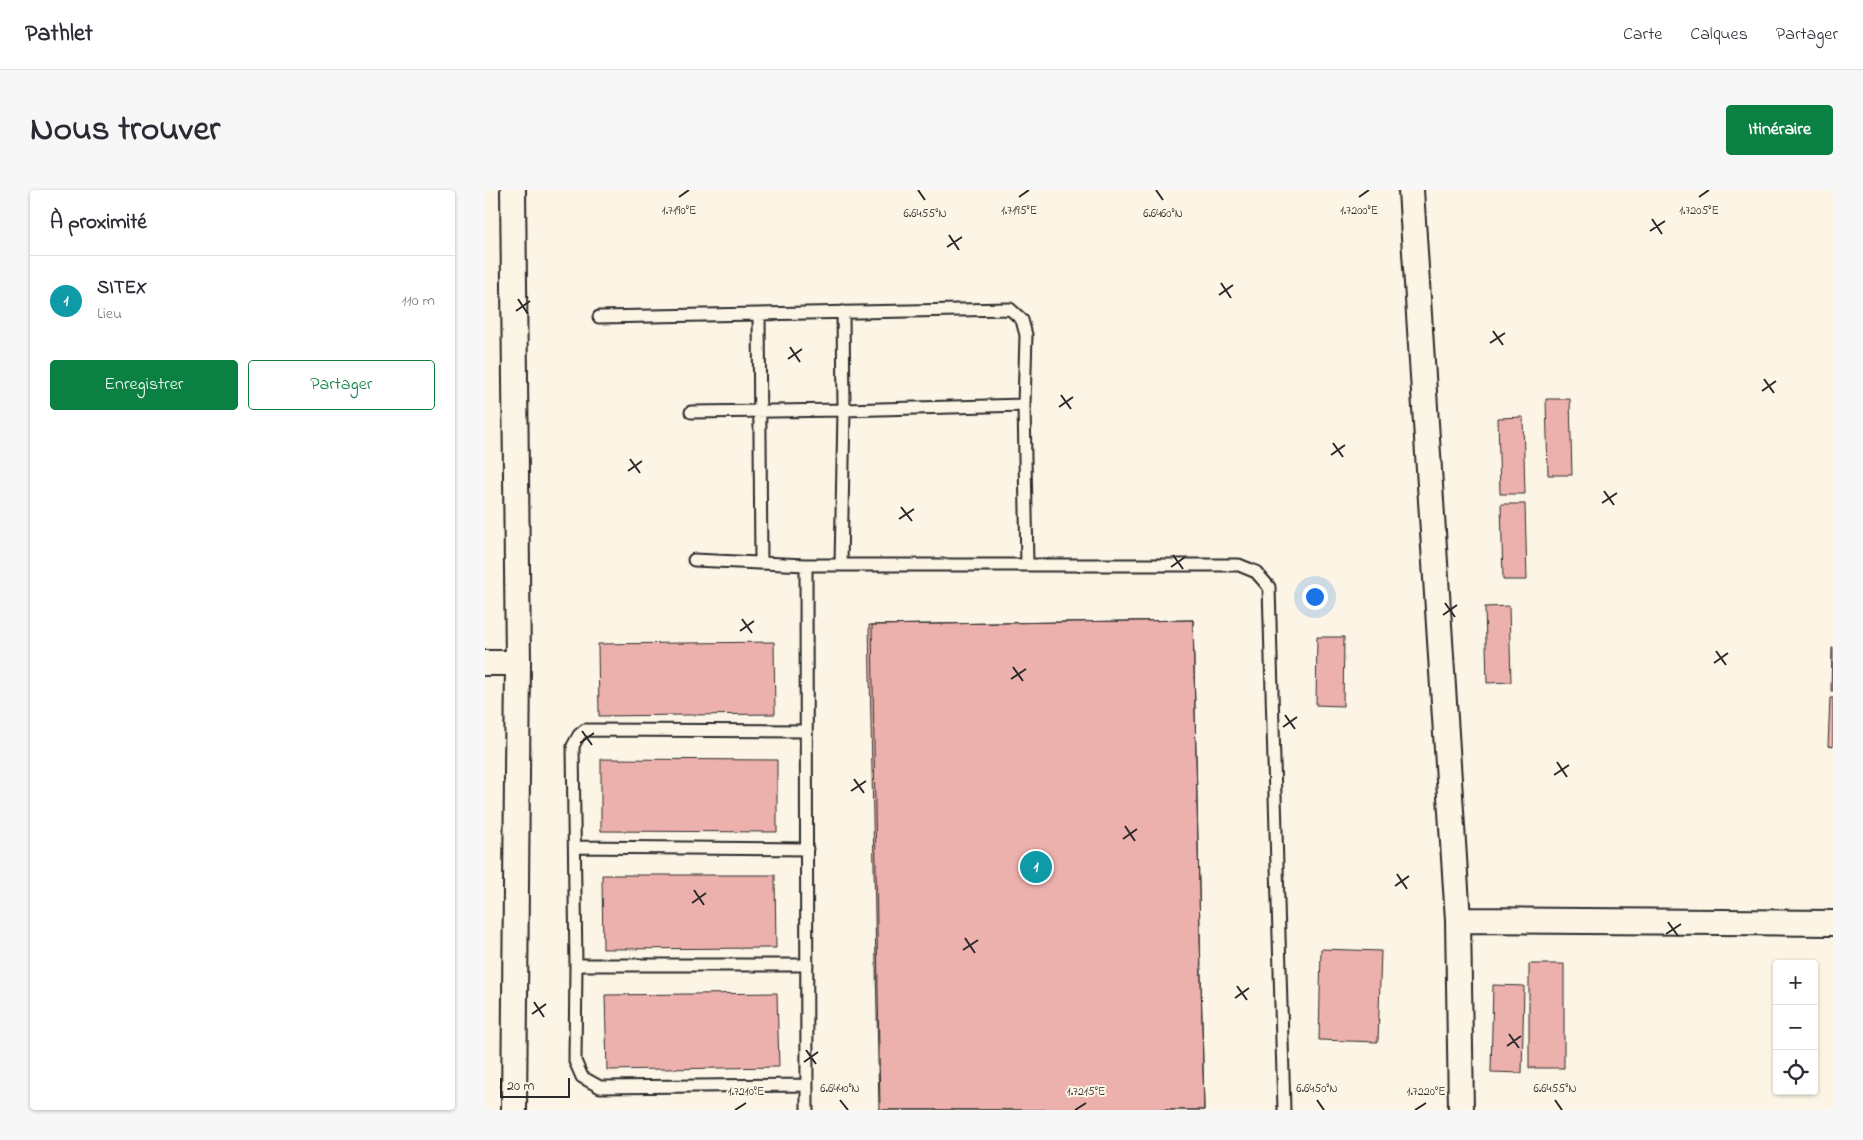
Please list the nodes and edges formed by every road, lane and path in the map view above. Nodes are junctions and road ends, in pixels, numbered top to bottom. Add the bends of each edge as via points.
1 (513, 190) edge
2 (1411, 190) edge
3 (843, 312) junction
4 (759, 314) junction
5 (599, 317) dead end
6 (1024, 405) junction
7 (844, 410) junction
8 (760, 411) junction
9 (691, 412) dead end
10 (694, 560) dead end
11 (761, 563) junction
12 (806, 565) junction
13 (841, 565) junction
14 (1027, 565) junction
15 (485, 663) edge
16 (518, 663) junction
17 (806, 731) junction
18 (575, 847) junction
19 (807, 849) junction
20 (1458, 920) junction
21 (1833, 923) edge
22 (807, 965) junction
23 (576, 966) junction
24 (807, 1085) junction
25 (514, 1110) edge
26 (807, 1110) edge
27 (1284, 1110) edge
28 (1461, 1110) edge

1 - 16 street
2 - 20 street
3 - 4 lane
3 - 6 lane via 1011,309 1022,320 1026,335
3 - 7 lane
4 - 5 lane
4 - 8 lane
6 - 7 lane
6 - 14 lane
7 - 8 lane
7 - 13 lane
8 - 9 lane
8 - 11 lane
10 - 11 lane
11 - 12 lane
12 - 13 lane
12 - 17 lane
13 - 14 lane
14 - 27 lane via 1239,565 1257,572 1269,587
15 - 16 street
16 - 25 street
17 - 18 lane via 585,730 573,746
17 - 19 lane
18 - 19 lane
18 - 23 lane
19 - 22 lane
20 - 21 street
20 - 28 street
22 - 23 lane
22 - 24 lane
23 - 24 lane via 575,1061 582,1078 600,1087
24 - 26 lane

